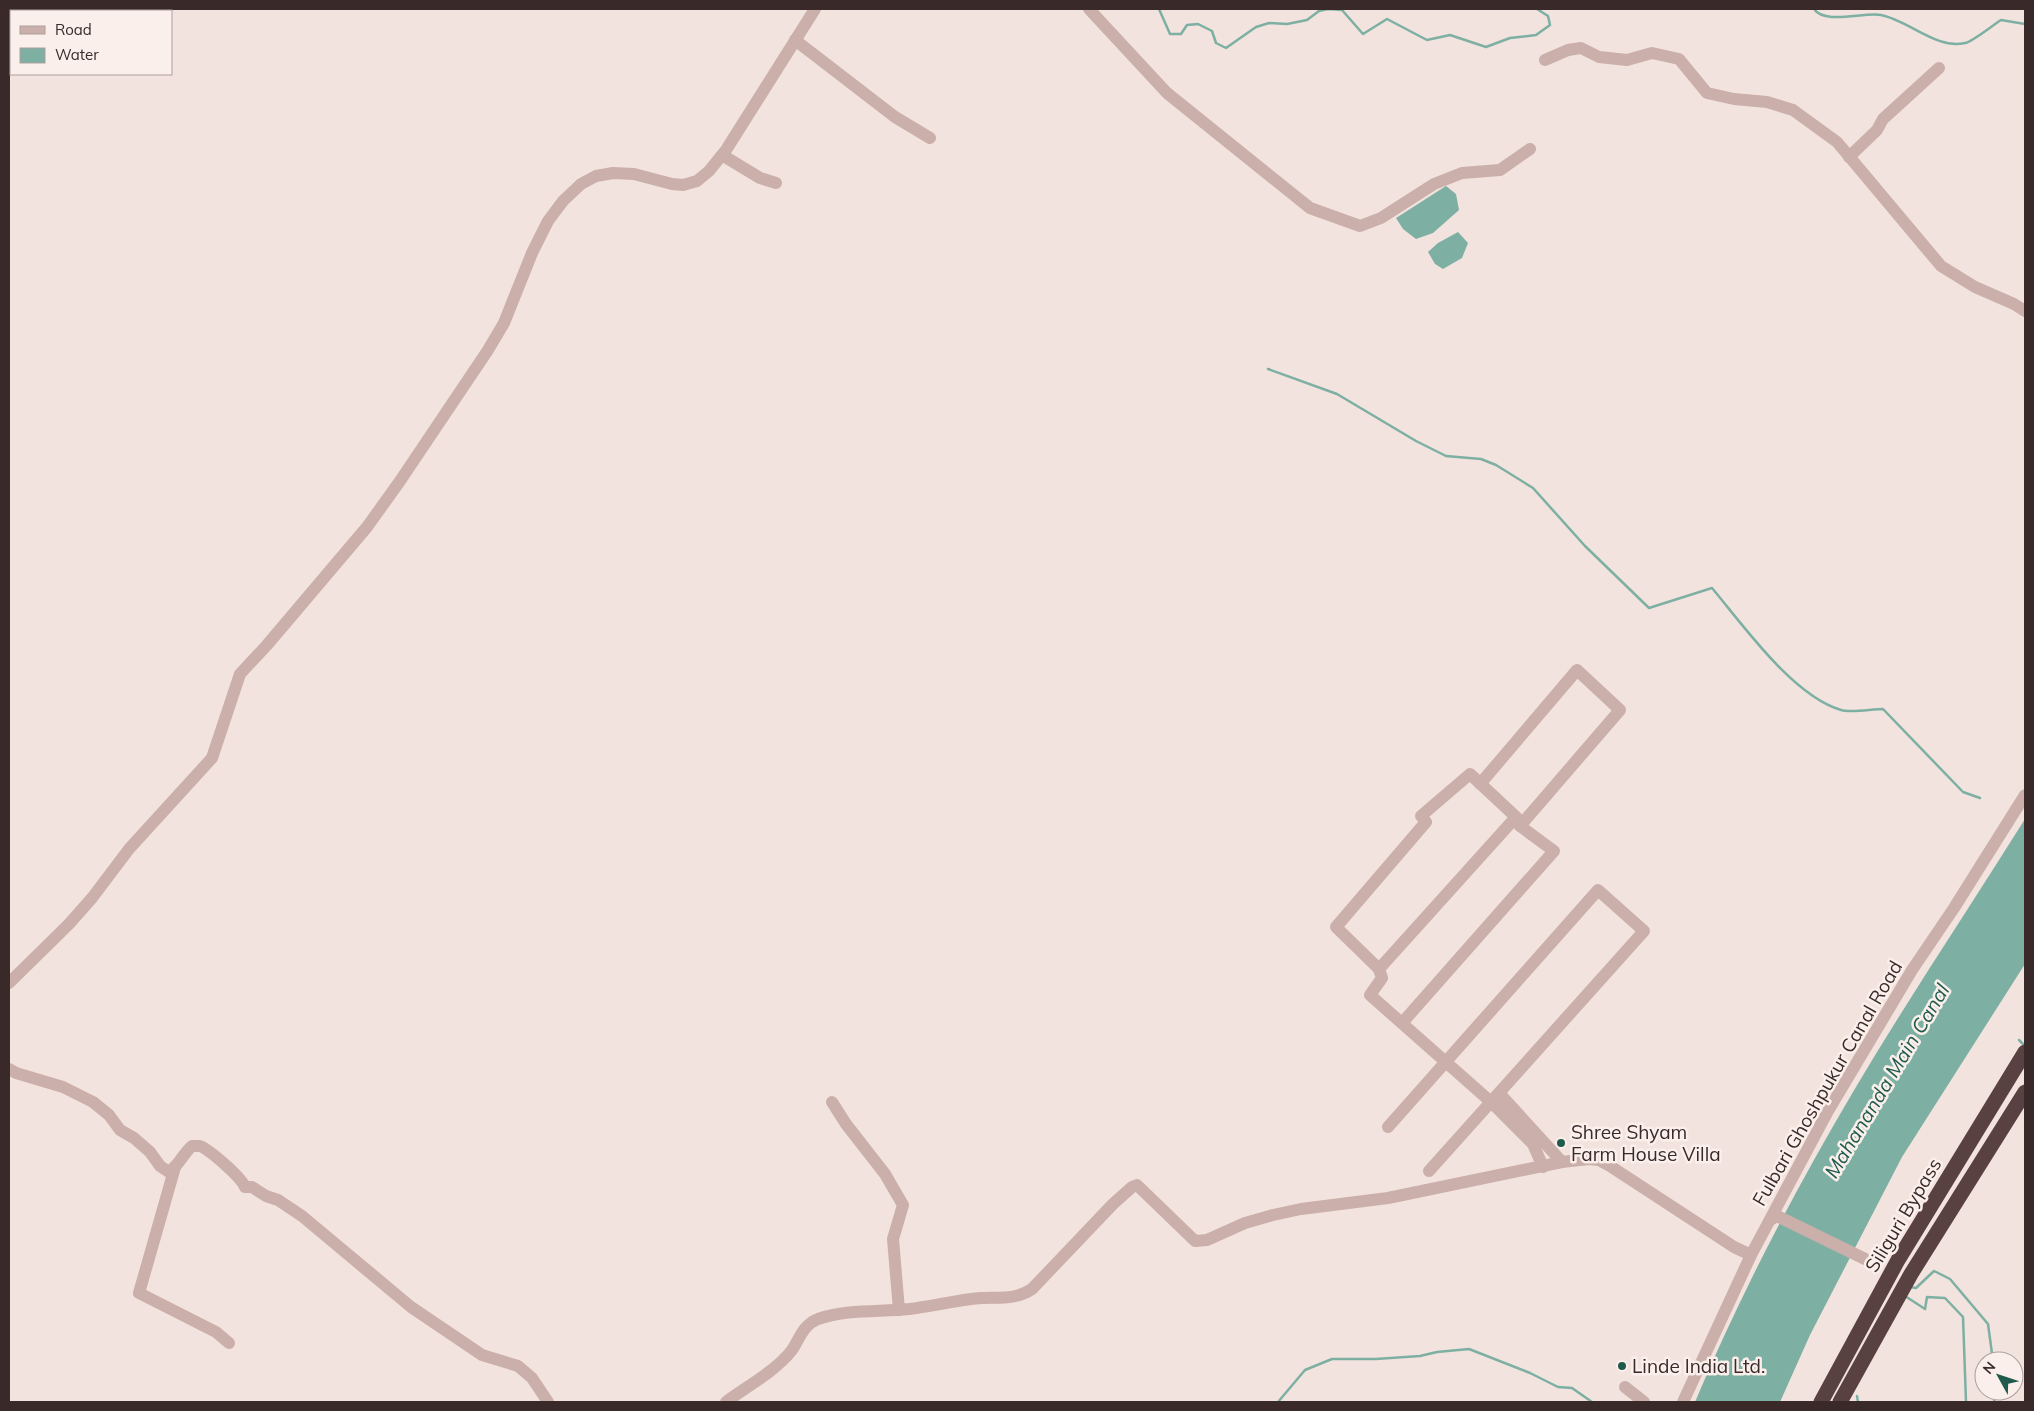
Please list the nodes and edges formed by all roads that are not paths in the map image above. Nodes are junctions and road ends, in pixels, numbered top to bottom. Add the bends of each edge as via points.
1 (815, 9) edge
2 (1089, 9) edge
3 (795, 40) junction
4 (1545, 60) dead end
5 (1939, 68) dead end
6 (930, 138) dead end
7 (1530, 150) dead end
8 (722, 155) junction
9 (1849, 156) junction
10 (776, 183) dead end
11 (2025, 311) edge
12 (1480, 784) junction
13 (2025, 795) edge
14 (1518, 821) junction
15 (1378, 969) junction
16 (9, 983) edge
17 (1402, 1023) junction
18 (2023, 1060) edge
19 (1446, 1062) junction
20 (9, 1069) edge
21 (2025, 1092) edge
22 (1495, 1098) junction
23 (832, 1102) dead end
24 (1388, 1127) dead end
25 (1562, 1162) junction
26 (1543, 1166) junction
27 (176, 1167) junction
28 (1429, 1171) dead end
29 (1774, 1218) junction
30 (1751, 1254) junction
31 (1861, 1257) dead end
32 (899, 1310) junction
33 (229, 1343) dead end
34 (1625, 1387) dead end
35 (1823, 1397) edge
36 (1840, 1401) edge
37 (548, 1402) edge
38 (726, 1402) edge
39 (1644, 1402) edge
40 (1683, 1402) edge

1 - 3 street
2 - 7 street via 1167,92 1310,208 1360,226 1381,218 1434,184 1462,173 1500,170
3 - 6 street via 888,112
3 - 8 street
4 - 9 street via 1581,48 1599,57 1626,60 1652,53 1679,59 1707,93 1767,102 1793,110 1837,142
5 - 9 street via 1883,119 1877,130
8 - 10 street via 760,178
8 - 16 street via 697,181 672,184 634,174 614,173 596,176 580,184 563,201 548,221 504,322 488,350 400,481 367,527 240,674 212,758 129,849 69,924
9 - 11 street via 1941,266
12 - 14 street
12 - 14 street via 1577,670 1620,710
12 - 15 street via 1470,774 1421,816 1426,822 1336,927
13 - 29 street, Fulbari Ghoshpukur Canal Road via 1897,994 1828,1111
14 - 15 street
14 - 17 street via 1554,851
15 - 17 street via 1382,978 1370,995
17 - 19 street
18 - 35 highway, Siliguri Bypass via 1898,1260
19 - 22 street
19 - 22 street via 1598,890 1644,931
19 - 24 street
20 - 27 street via 63,1087 93,1102 109,1114 120,1130 150,1152 160,1166 169,1172
21 - 36 highway via 1911,1274
22 - 25 street
22 - 26 street via 1533,1144
22 - 28 street
23 - 32 street via 885,1174 903,1205 893,1239
25 - 26 street
25 - 30 street via 1599,1160 1624,1173 1734,1247
26 - 32 street via 1388,1198 1300,1209 1246,1223 1199,1242 1137,1185 1113,1204 1032,1289 1021,1296 979,1298
27 - 33 street via 139,1293 216,1332
27 - 37 street via 183,1154 192,1146 199,1146 232,1171 246,1187 278,1200 302,1216 411,1307 450,1334 482,1355 518,1366 532,1378
29 - 30 street, Fulbari Ghoshpukur Canal Road
29 - 31 street
30 - 40 street, Fulbari Ghoshpukur Canal Road
32 - 38 street via 850,1313 815,1321 802,1331 792,1350 781,1361
34 - 39 street

